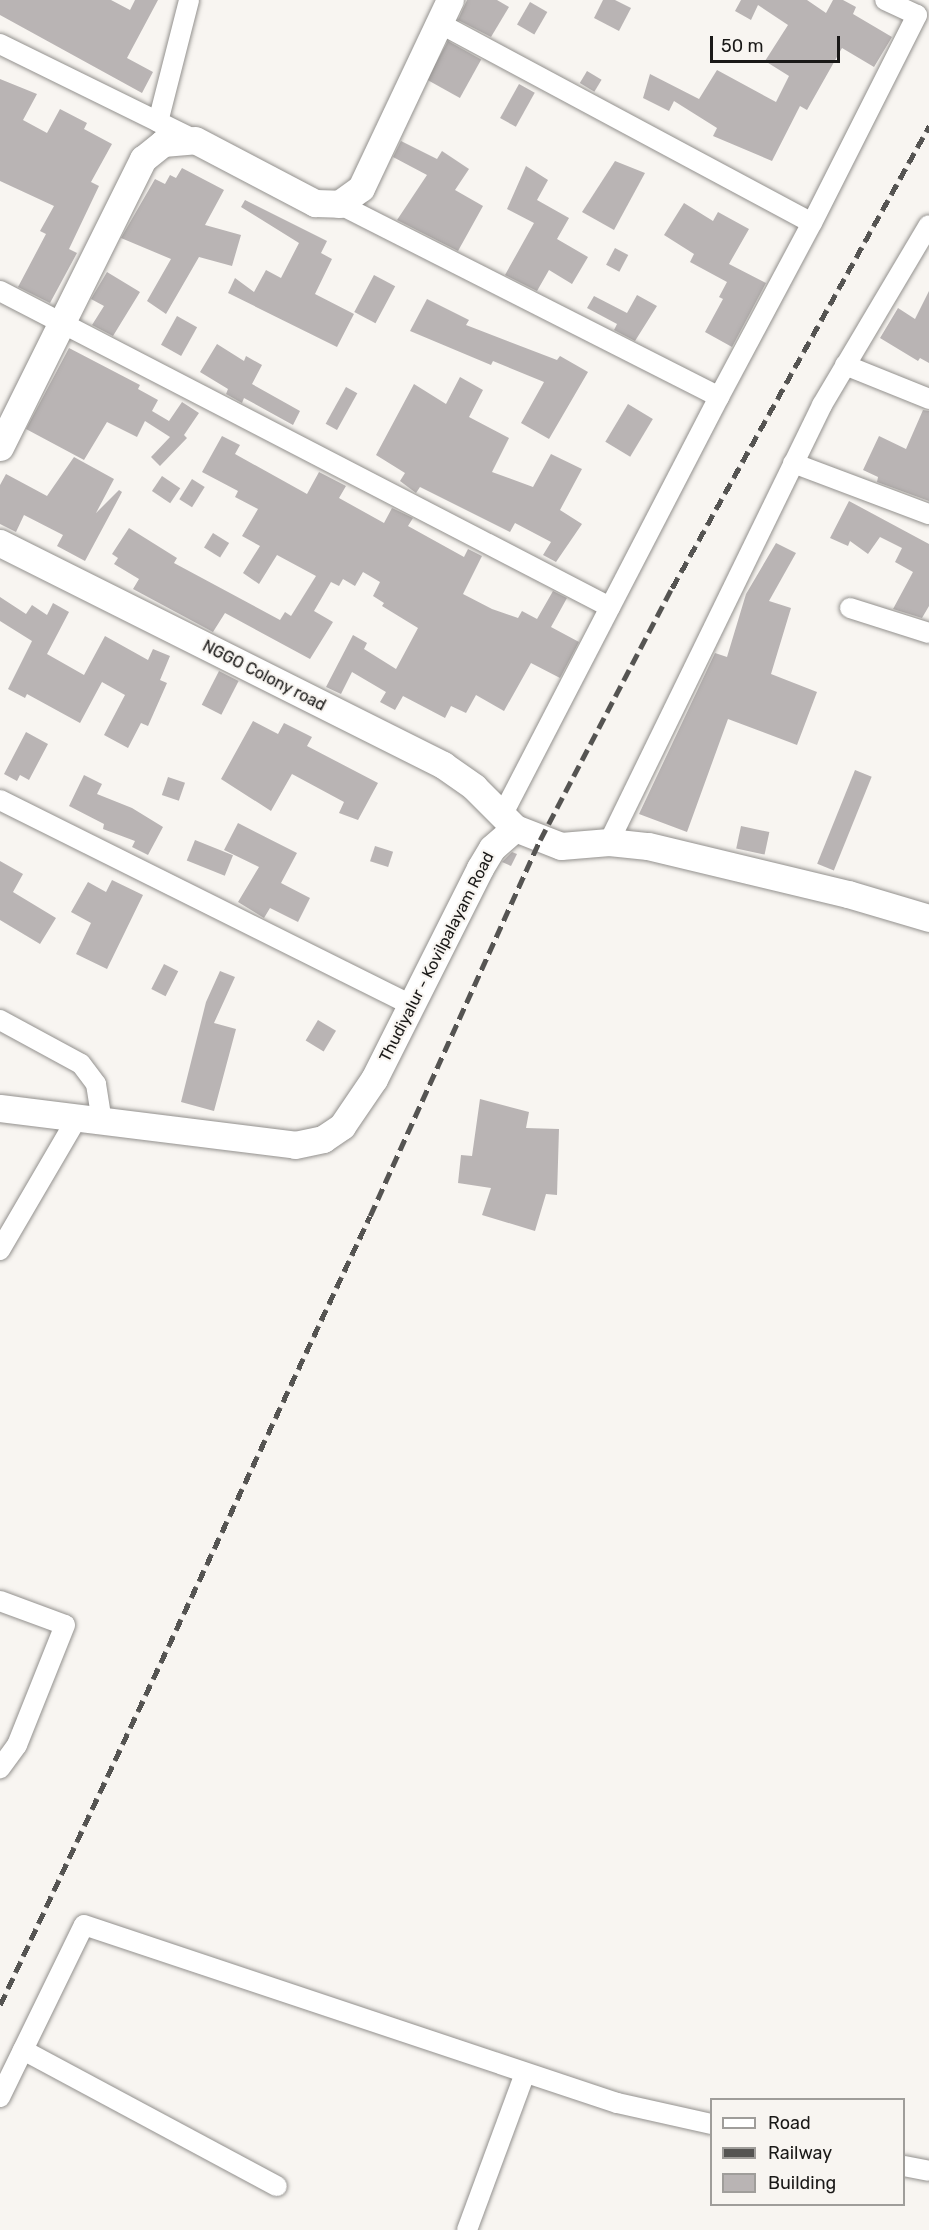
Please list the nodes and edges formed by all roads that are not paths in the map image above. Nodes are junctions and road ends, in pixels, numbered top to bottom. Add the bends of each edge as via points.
1 (189, 0) edge
2 (885, 0) edge
3 (921, 8) edge
4 (445, 11) edge
5 (0, 44) edge
6 (158, 122) junction
7 (195, 140) junction
8 (339, 204) junction
9 (812, 223) junction
10 (929, 225) edge
11 (0, 291) edge
12 (62, 322) junction
13 (845, 365) junction
14 (719, 397) junction
15 (929, 399) edge
16 (0, 447) edge
17 (793, 463) junction
18 (929, 514) edge
19 (0, 543) edge
20 (610, 607) junction
21 (850, 608) dead end
22 (929, 633) edge
23 (0, 800) edge
24 (508, 822) junction
25 (609, 842) junction
26 (929, 918) edge
27 (411, 1005) junction
28 (0, 1020) edge
29 (0, 1108) edge
30 (89, 1119) junction
31 (0, 1250) edge
32 (0, 1601) edge
33 (0, 1768) edge
34 (23, 2050) junction
35 (525, 2073) junction
36 (0, 2097) edge
37 (710, 2124) edge
38 (905, 2166) edge
39 (929, 2171) edge
40 (277, 2186) dead end
41 (467, 2230) edge

1 - 6 street
2 - 3 street
3 - 9 street
4 - 8 street via 361,188
4 - 9 street
5 - 6 street
6 - 7 street
7 - 8 street via 315,203
7 - 12 street via 163,144 143,159
8 - 14 street
9 - 14 street
10 - 13 street
11 - 12 street
12 - 16 street
12 - 20 street
13 - 15 street
13 - 17 street
14 - 20 street
17 - 18 street
17 - 25 street
19 - 24 street, NGGO Colony road via 443,765 474,787
20 - 24 street
21 - 22 street
23 - 27 street
24 - 25 street via 561,846
24 - 27 street, Thudiyalur - Kovilpalayam Road via 480,868
25 - 26 street via 648,846 848,894
27 - 30 street, Thudiyalur - Kovilpalayam Road via 354,1110 342,1126 323,1140 295,1145
28 - 30 street via 81,1064 96,1084
29 - 30 street, Thudiyalur - Kovilpalayam Road
30 - 31 street
32 - 33 street via 65,1625 17,1745
34 - 35 street via 84,1925
34 - 36 street
34 - 40 street
35 - 37 street via 617,2103
35 - 41 street
38 - 39 street

